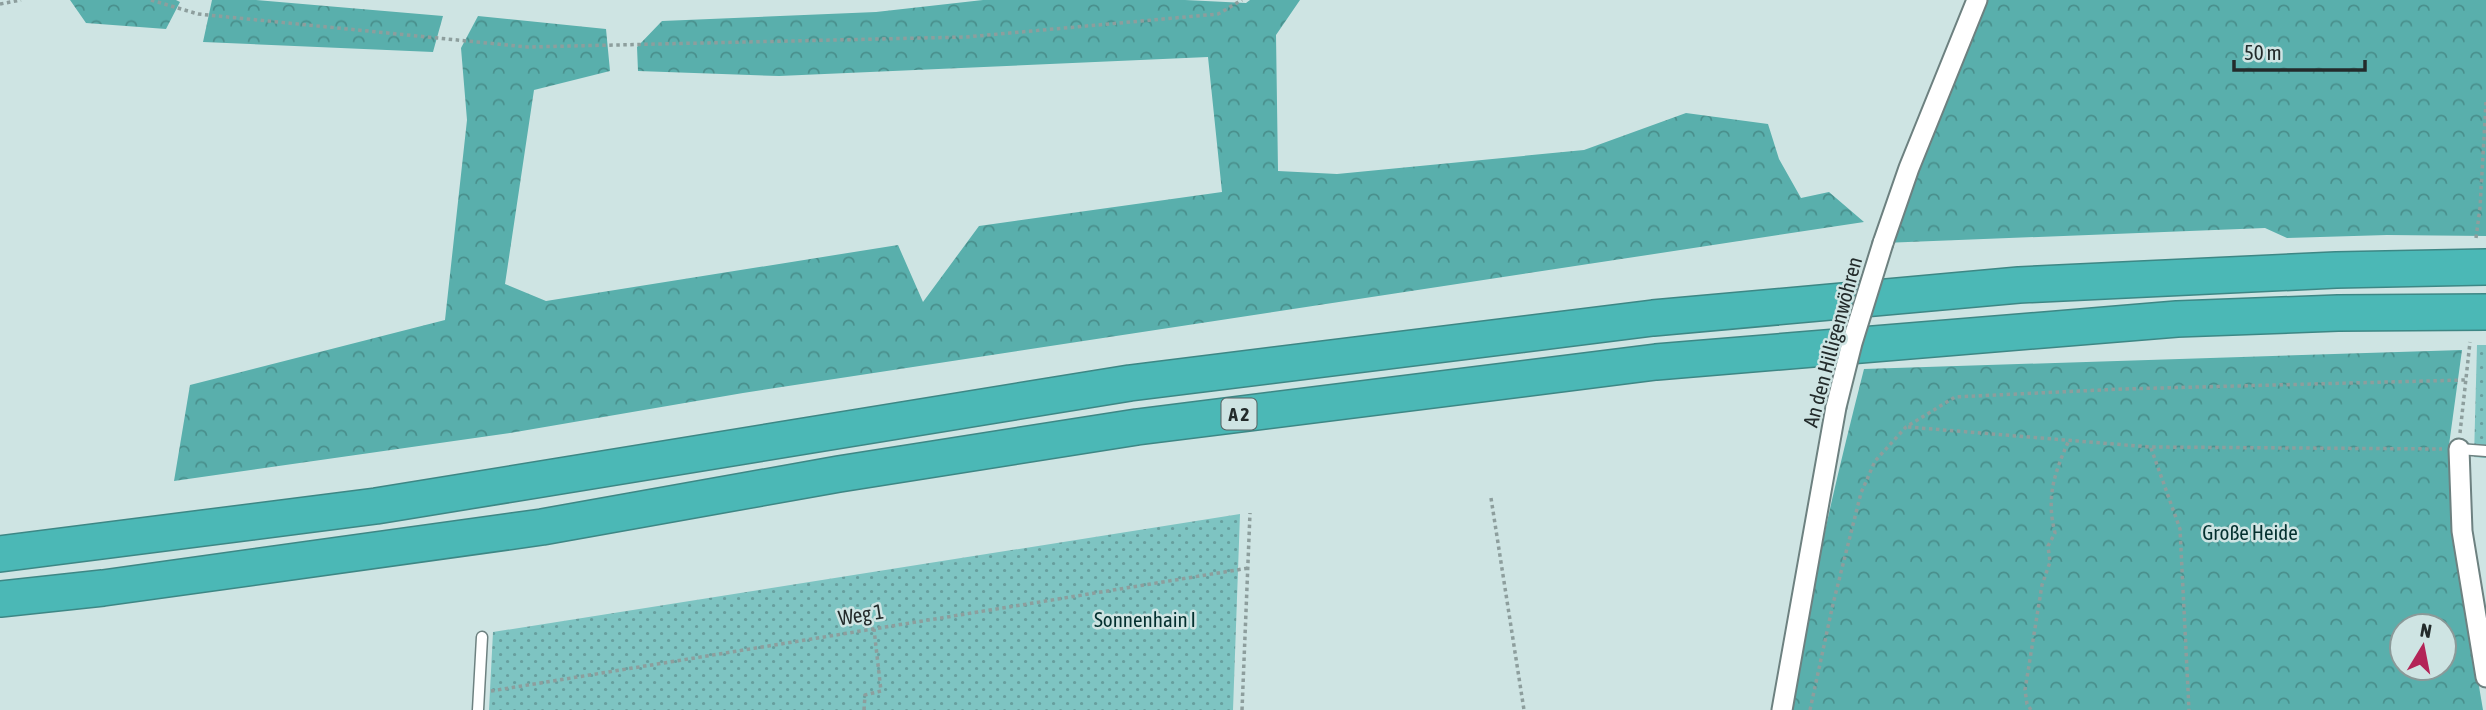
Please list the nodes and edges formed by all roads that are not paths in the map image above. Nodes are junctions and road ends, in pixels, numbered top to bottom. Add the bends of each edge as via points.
1 (1977, 0) edge
2 (2481, 253) edge
3 (2486, 312) edge
4 (2459, 449) joint
5 (2486, 451) edge
6 (0, 554) edge
7 (2476, 572) edge
8 (0, 599) edge
9 (482, 637) dead end
10 (2486, 677) edge
11 (478, 710) edge
12 (1782, 710) edge

1 - 12 street, An den Hilligenwöhren, bridge via 1909,168 1852,343 1836,407
2 - 6 highway, A 2 via 2336,270 2019,285 1653,317 1130,383 376,506
3 - 8 highway, A 2 via 2177,319 1656,362 1137,427 542,527
4 - 5 lane
4 - 7 street via 2462,531
7 - 10 street
9 - 11 lane

